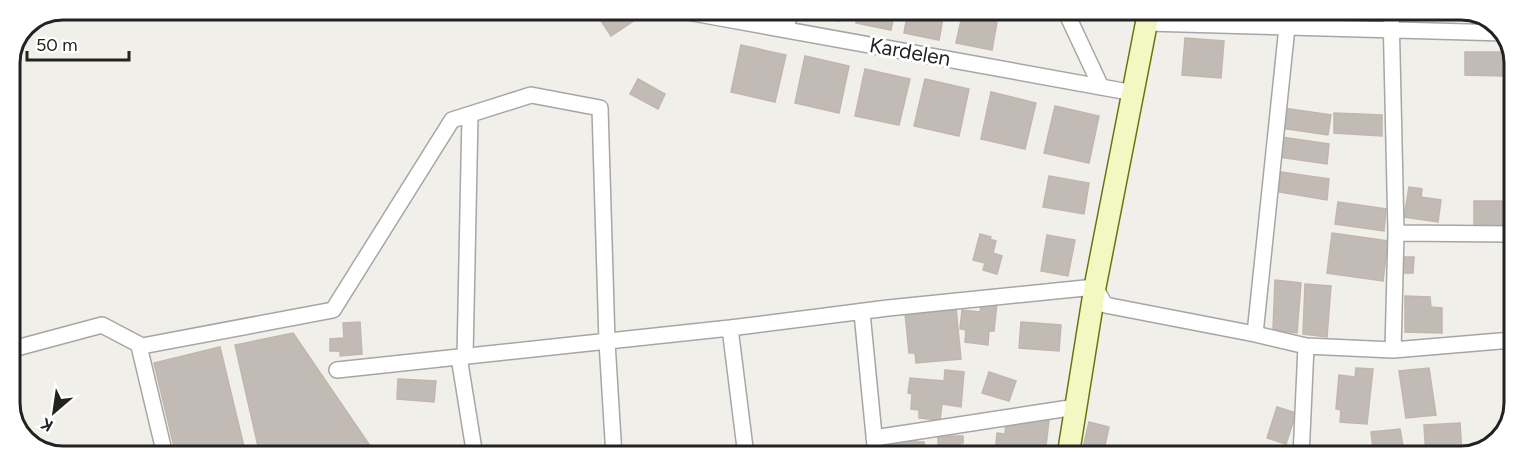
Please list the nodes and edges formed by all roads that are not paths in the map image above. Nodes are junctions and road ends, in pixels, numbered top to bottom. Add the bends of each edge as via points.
1 (731, 20) edge
2 (788, 20) edge
3 (1070, 20) edge
4 (1147, 20) edge
5 (1190, 20) edge
6 (1391, 20) edge
7 (1287, 27) junction
8 (786, 30) junction
9 (1391, 30) junction
10 (1492, 33) edge
11 (1101, 87) junction
12 (1134, 93) junction
13 (470, 115) junction
14 (1396, 233) junction
15 (1504, 234) edge
16 (1095, 287) junction
17 (862, 313) junction
18 (730, 328) junction
19 (1254, 334) junction
20 (1504, 341) edge
21 (607, 342) junction
22 (142, 346) junction
23 (1306, 346) junction
24 (20, 347) edge
25 (1393, 350) junction
26 (462, 357) junction
27 (338, 370) dead end
28 (1076, 407) junction
29 (874, 438) junction
30 (163, 447) edge
31 (474, 447) edge
32 (614, 447) edge
33 (745, 447) edge
34 (875, 447) edge
35 (1069, 447) edge
36 (1301, 447) edge

1 - 8 street, Kardelen
2 - 8 street
3 - 11 street
4 - 12 street
5 - 7 street
6 - 9 street
7 - 9 street
7 - 19 street
8 - 11 street, Kardelen
9 - 10 street
9 - 14 street
11 - 12 street, Kardelen
12 - 16 street
13 - 21 street via 531,95 600,108
13 - 22 street via 452,120 333,310
13 - 26 street
14 - 15 street
14 - 25 street
16 - 17 street
16 - 19 street via 1105,305
16 - 28 street
17 - 18 street
17 - 29 street
18 - 21 street
18 - 33 street
19 - 23 street
20 - 25 street
21 - 26 street
21 - 32 street
22 - 24 street via 102,325
22 - 30 street
23 - 25 street
23 - 36 street
26 - 27 street
26 - 31 street
28 - 29 street
28 - 35 street
29 - 34 street

